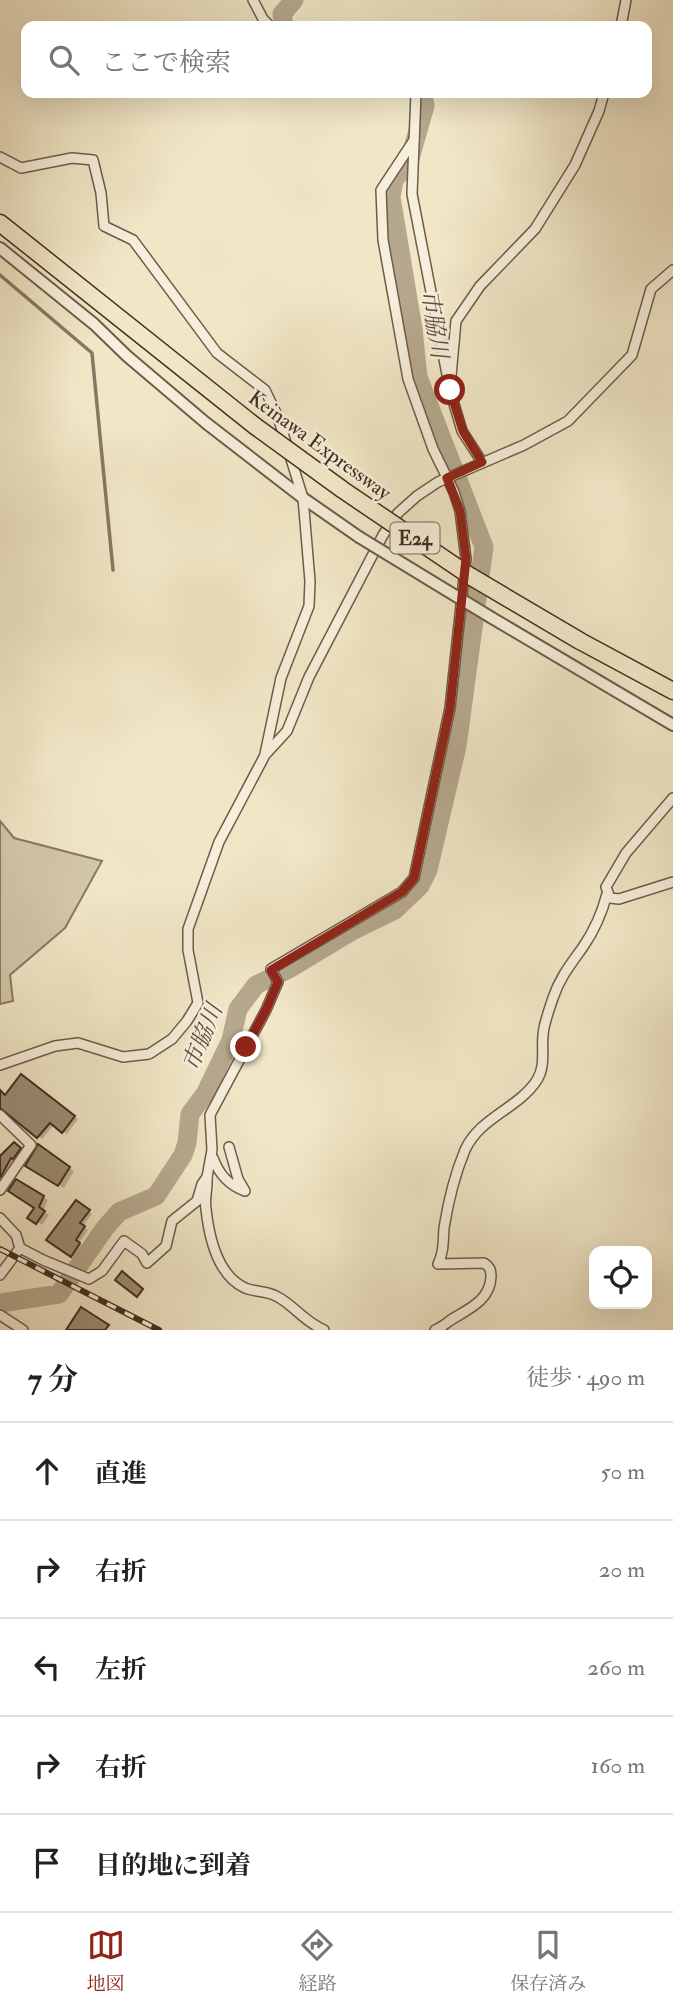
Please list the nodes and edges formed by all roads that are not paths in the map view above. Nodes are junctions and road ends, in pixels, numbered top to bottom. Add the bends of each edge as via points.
1 (254, 0) edge
2 (626, 0) edge
3 (265, 21) edge
4 (622, 21) edge
5 (416, 98) edge
6 (603, 98) edge
7 (414, 141) junction
8 (0, 157) edge
9 (0, 222) edge
10 (0, 248) edge
11 (673, 270) edge
12 (450, 390) junction
13 (482, 462) junction
14 (447, 478) junction
15 (303, 498) junction
16 (607, 655) junction
17 (646, 677) junction
18 (673, 681) edge
19 (673, 691) edge
20 (673, 701) edge
21 (673, 725) edge
22 (265, 755) junction
23 (673, 798) edge
24 (673, 882) edge
25 (607, 894) junction
26 (0, 1065) edge
27 (0, 1115) edge
28 (229, 1147) dead end
29 (211, 1155) junction
30 (207, 1177) junction
31 (0, 1190) edge
32 (0, 1219) edge
33 (20, 1248) junction
34 (0, 1275) edge
35 (0, 1315) edge
36 (23, 1330) edge
37 (324, 1330) edge
38 (435, 1330) edge

1 - 3 street
2 - 4 street
5 - 7 street
6 - 12 street via 575,165 535,229 480,286 456,321
7 - 12 street via 412,194
7 - 14 street via 381,190 383,240 408,379
8 - 15 street via 21,169 72,158 93,160 104,226 133,240 217,353 265,390 278,416
9 - 16 highway, Keinawa Expressway / E24, bridge via 343,490 470,576
10 - 15 street via 191,411
11 - 13 street via 651,289 632,355 568,421
12 - 13 street via 463,431
13 - 14 street
14 - 22 street via 416,496 383,535 309,677 287,731
14 - 29 street via 460,511 466,559 450,708 414,878 402,892 271,970 278,982 210,1115
15 - 21 street, bridge via 359,537
15 - 22 street via 309,606 281,678
16 - 17 highway, Keinawa Expressway / E24
16 - 18 highway
17 - 19 highway, Keinawa Expressway / E24
17 - 20 highway
22 - 26 street via 219,842 189,925 198,1003 172,1039 149,1054 123,1057 78,1043
23 - 25 street via 626,853 608,882
24 - 25 street via 619,899
25 - 38 street via 599,919 562,976 554,997 536,1081 489,1121 465,1152 438,1264 484,1263 491,1273 490,1285 484,1298
27 - 31 street via 31,1145
28 - 29 street via 245,1191 218,1172
29 - 30 street
30 - 33 street via 197,1201 172,1222 166,1246 147,1263 124,1241 102,1271 89,1279
30 - 37 street via 209,1234 229,1277 246,1289 278,1296
32 - 33 street via 16,1236
33 - 34 street
35 - 36 street

